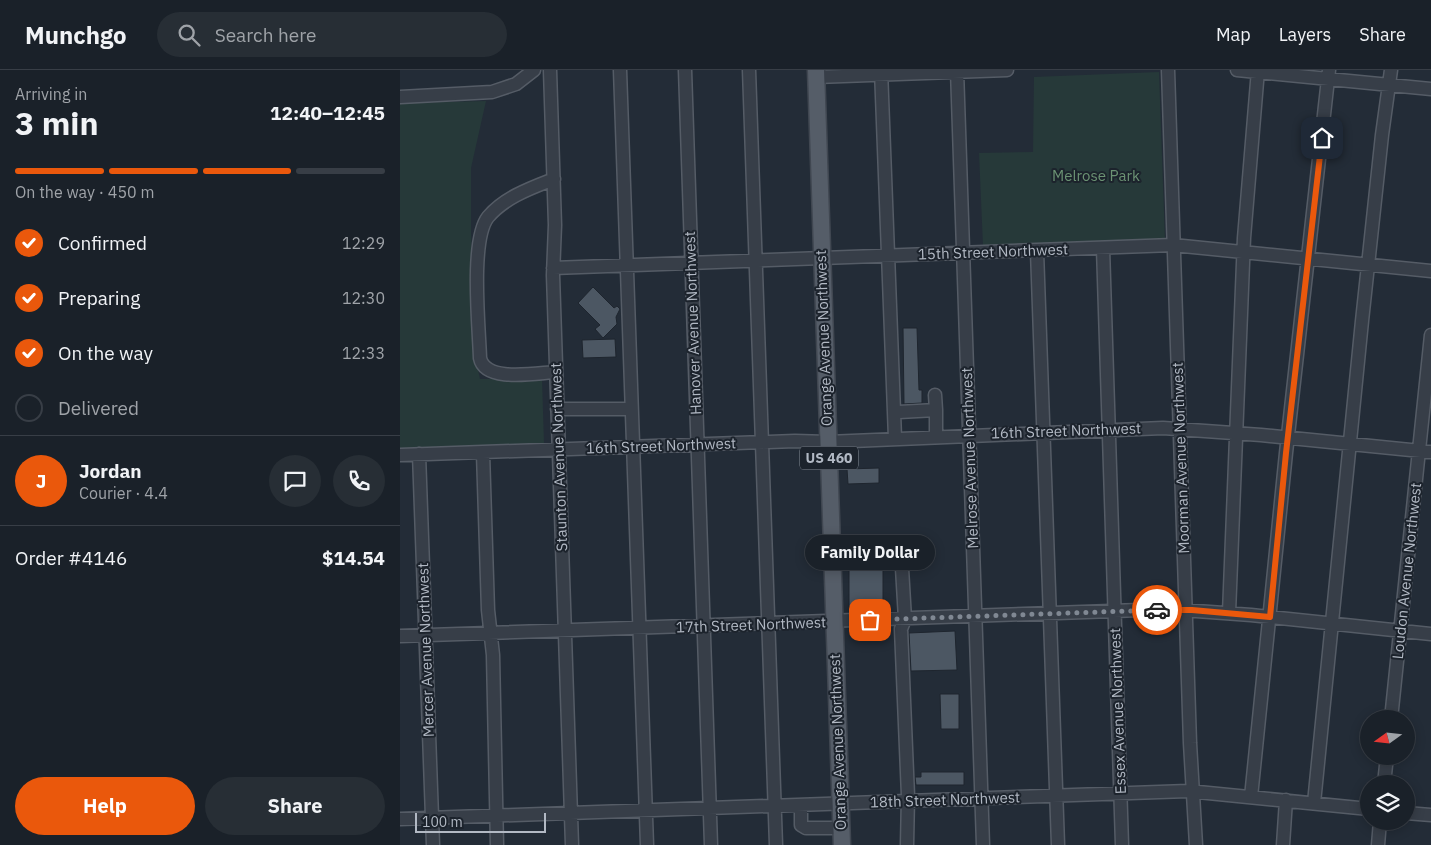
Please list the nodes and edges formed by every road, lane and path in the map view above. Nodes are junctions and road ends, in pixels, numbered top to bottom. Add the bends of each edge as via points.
1 (534, 70) edge
2 (550, 70) edge
3 (620, 70) edge
4 (685, 70) edge
5 (750, 70) edge
6 (1007, 70) edge
7 (1168, 70) edge
8 (1237, 70) edge
9 (1391, 70) edge
10 (957, 71) edge
11 (1258, 71) edge
12 (881, 72) edge
13 (816, 73) edge
14 (1329, 74) edge
15 (1388, 84) junction
16 (1431, 89) edge
17 (400, 96) edge
18 (554, 179) junction
19 (1173, 245) junction
20 (1103, 248) junction
21 (1037, 251) junction
22 (1244, 251) junction
23 (963, 253) junction
24 (889, 255) junction
25 (822, 258) junction
26 (1309, 258) junction
27 (756, 260) junction
28 (692, 262) junction
29 (626, 265) junction
30 (1369, 265) junction
31 (554, 268) junction
32 (1431, 271) edge
33 (1431, 335) edge
34 (556, 372) junction
35 (935, 395) dead end
36 (557, 409) junction
37 (631, 409) junction
38 (936, 410) junction
39 (899, 412) dead end
40 (1180, 428) junction
41 (1108, 429) junction
42 (1044, 432) junction
43 (1237, 433) junction
44 (969, 435) junction
45 (936, 436) junction
46 (895, 438) junction
47 (1288, 438) junction
48 (762, 442) junction
49 (828, 442) junction
50 (698, 444) junction
51 (1350, 444) junction
52 (632, 447) junction
53 (558, 450) junction
54 (1425, 452) edge
55 (483, 453) junction
56 (419, 454) junction
57 (400, 455) edge
58 (832, 553) junction
59 (1186, 610) junction
60 (1114, 612) junction
61 (1230, 613) junction
62 (1050, 615) junction
63 (976, 617) junction
64 (1270, 617) junction
65 (905, 619) junction
66 (834, 622) junction
67 (1331, 623) junction
68 (768, 624) junction
69 (704, 626) junction
70 (639, 628) junction
71 (564, 631) junction
72 (1400, 631) junction
73 (490, 634) junction
74 (1431, 634) edge
75 (425, 635) junction
76 (400, 636) edge
77 (1392, 710) edge
78 (1192, 791) junction
79 (1120, 793) junction
80 (1056, 796) junction
81 (1251, 796) junction
82 (982, 799) junction
83 (1286, 800) junction
84 (908, 801) junction
85 (1314, 803) junction
86 (841, 804) junction
87 (801, 805) junction
88 (774, 806) junction
89 (710, 808) junction
90 (1360, 808) edge
91 (646, 811) junction
92 (570, 813) junction
93 (1415, 814) edge
94 (496, 815) junction
95 (1431, 815) edge
96 (400, 818) edge
97 (432, 818) junction
98 (841, 828) junction
99 (1379, 830) edge
100 (433, 845) edge
101 (497, 845) edge
102 (572, 845) edge
103 (647, 845) edge
104 (711, 845) edge
105 (776, 845) edge
106 (842, 845) edge
107 (907, 845) edge
108 (983, 845) edge
109 (1058, 845) edge
110 (1122, 845) edge
111 (1196, 845) edge
112 (1284, 845) edge
113 (1378, 845) edge

1 - 17 street via 516,84 492,92
2 - 18 street, Staunton Avenue Northwest
3 - 29 street
4 - 28 street, Hanover Avenue Northwest
5 - 27 street
6 - 10 street
7 - 19 street, Moorman Avenue Northwest
8 - 11 street
9 - 15 street
10 - 12 street
10 - 23 street, Melrose Avenue Northwest
11 - 14 street
11 - 22 street
12 - 13 street
12 - 24 street
13 - 25 main road, Orange Avenue Northwest / US 460
14 - 15 street
14 - 26 street
15 - 16 street
15 - 30 street
18 - 31 street, Staunton Avenue Northwest
18 - 34 street via 513,197 488,217 478,247 478,282 480,358 483,366 498,374
19 - 20 street, 15th Street Northwest
19 - 22 street, 15th Street Northwest
19 - 40 street, Moorman Avenue Northwest
20 - 21 street, 15th Street Northwest
20 - 41 street, Essex Avenue Northwest
21 - 23 street, 15th Street Northwest
21 - 42 street
22 - 26 street, 15th Street Northwest
22 - 43 street
23 - 24 street, 15th Street Northwest
23 - 44 street, Melrose Avenue Northwest
24 - 25 street, 15th Street Northwest
24 - 46 street
25 - 27 street, 15th Street Northwest
25 - 49 main road, Orange Avenue Northwest / US 460
26 - 30 street, 15th Street Northwest
26 - 47 street
27 - 28 street, 15th Street Northwest
27 - 48 street
28 - 29 street, 15th Street Northwest
28 - 50 street, Hanover Avenue Northwest
29 - 31 street, 15th Street Northwest
29 - 37 street
30 - 32 street, 15th Street Northwest
30 - 51 street
31 - 34 street, Staunton Avenue Northwest
33 - 54 street, Loudon Avenue Northwest
34 - 36 street, Staunton Avenue Northwest
35 - 38 street
36 - 37 street
36 - 53 street, Staunton Avenue Northwest
37 - 52 street
38 - 39 street
38 - 45 street
40 - 41 street, 16th Street Northwest
40 - 43 street, 16th Street Northwest
40 - 59 street, Moorman Avenue Northwest
41 - 42 street, 16th Street Northwest
41 - 60 street, Essex Avenue Northwest
42 - 44 street, 16th Street Northwest
42 - 62 street
43 - 47 street, 16th Street Northwest
43 - 61 street
44 - 45 street, 16th Street Northwest
44 - 63 street, Melrose Avenue Northwest
45 - 46 street, 16th Street Northwest
46 - 49 street, 16th Street Northwest
47 - 51 street, 16th Street Northwest
47 - 64 street
48 - 49 street, 16th Street Northwest
48 - 50 street, 16th Street Northwest
48 - 68 street
49 - 58 main road, Orange Avenue Northwest / US 460
50 - 52 street, 16th Street Northwest
50 - 69 street, Hanover Avenue Northwest
51 - 54 street, 16th Street Northwest
51 - 67 street
52 - 53 street, 16th Street Northwest
52 - 70 street
53 - 55 street, 16th Street Northwest
53 - 71 street, Staunton Avenue Northwest
54 - 72 street, Loudon Avenue Northwest
55 - 56 street, 16th Street Northwest
55 - 73 street
56 - 57 street, 16th Street Northwest
56 - 75 street, Mercer Avenue Northwest
58 - 65 street via 901,551
58 - 66 main road, Orange Avenue Northwest / US 460
59 - 60 street, 17th Street Northwest
59 - 61 street, 17th Street Northwest
59 - 78 street, Moorman Avenue Northwest
60 - 62 street, 17th Street Northwest
60 - 79 street, Essex Avenue Northwest
61 - 64 street, 17th Street Northwest
62 - 63 street, 17th Street Northwest
62 - 80 street
63 - 65 street, 17th Street Northwest
63 - 82 street, Melrose Avenue Northwest
64 - 67 street, 17th Street Northwest
64 - 81 street
65 - 66 street, 17th Street Northwest
65 - 84 street via 901,629
66 - 68 street, 17th Street Northwest
66 - 86 main road, Orange Avenue Northwest / US 460
67 - 72 street, 17th Street Northwest
67 - 85 street
68 - 69 street, 17th Street Northwest
68 - 88 street
69 - 70 street, 17th Street Northwest
69 - 89 street, Hanover Avenue Northwest
70 - 71 street, 17th Street Northwest
70 - 91 street
71 - 73 street, 17th Street Northwest
71 - 92 street, Staunton Avenue Northwest
72 - 74 street, 17th Street Northwest
72 - 77 street, Loudon Avenue Northwest
73 - 75 street, 17th Street Northwest
73 - 94 street
75 - 76 street, 17th Street Northwest
75 - 97 street, Mercer Avenue Northwest
78 - 79 street, 18th Street Northwest
78 - 81 street, 18th Street Northwest
78 - 111 street, Moorman Avenue Northwest
79 - 80 street, 18th Street Northwest
79 - 110 street, Essex Avenue Northwest
80 - 82 street, 18th Street Northwest
80 - 109 street
81 - 83 street, 18th Street Northwest
82 - 84 street, 18th Street Northwest
82 - 108 street, Melrose Avenue Northwest
83 - 85 street, 18th Street Northwest
83 - 112 street
84 - 86 street, 18th Street Northwest
84 - 107 street
85 - 90 street, 18th Street Northwest
86 - 87 street, 18th Street Northwest
86 - 98 main road, Orange Avenue Northwest / US 460
87 - 88 street, 18th Street Northwest
87 - 98 street via 801,825 806,828
88 - 89 street, 18th Street Northwest
88 - 105 street
89 - 91 street, 18th Street Northwest
89 - 104 street, Hanover Avenue Northwest
91 - 92 street, 18th Street Northwest
91 - 103 street
92 - 94 street, 18th Street Northwest
92 - 102 street, Staunton Avenue Northwest
93 - 95 street
94 - 97 street, 18th Street Northwest
94 - 101 street
96 - 97 street, 18th Street Northwest
97 - 100 street, Mercer Avenue Northwest
98 - 106 main road, Orange Avenue Northwest / US 460
99 - 113 street

